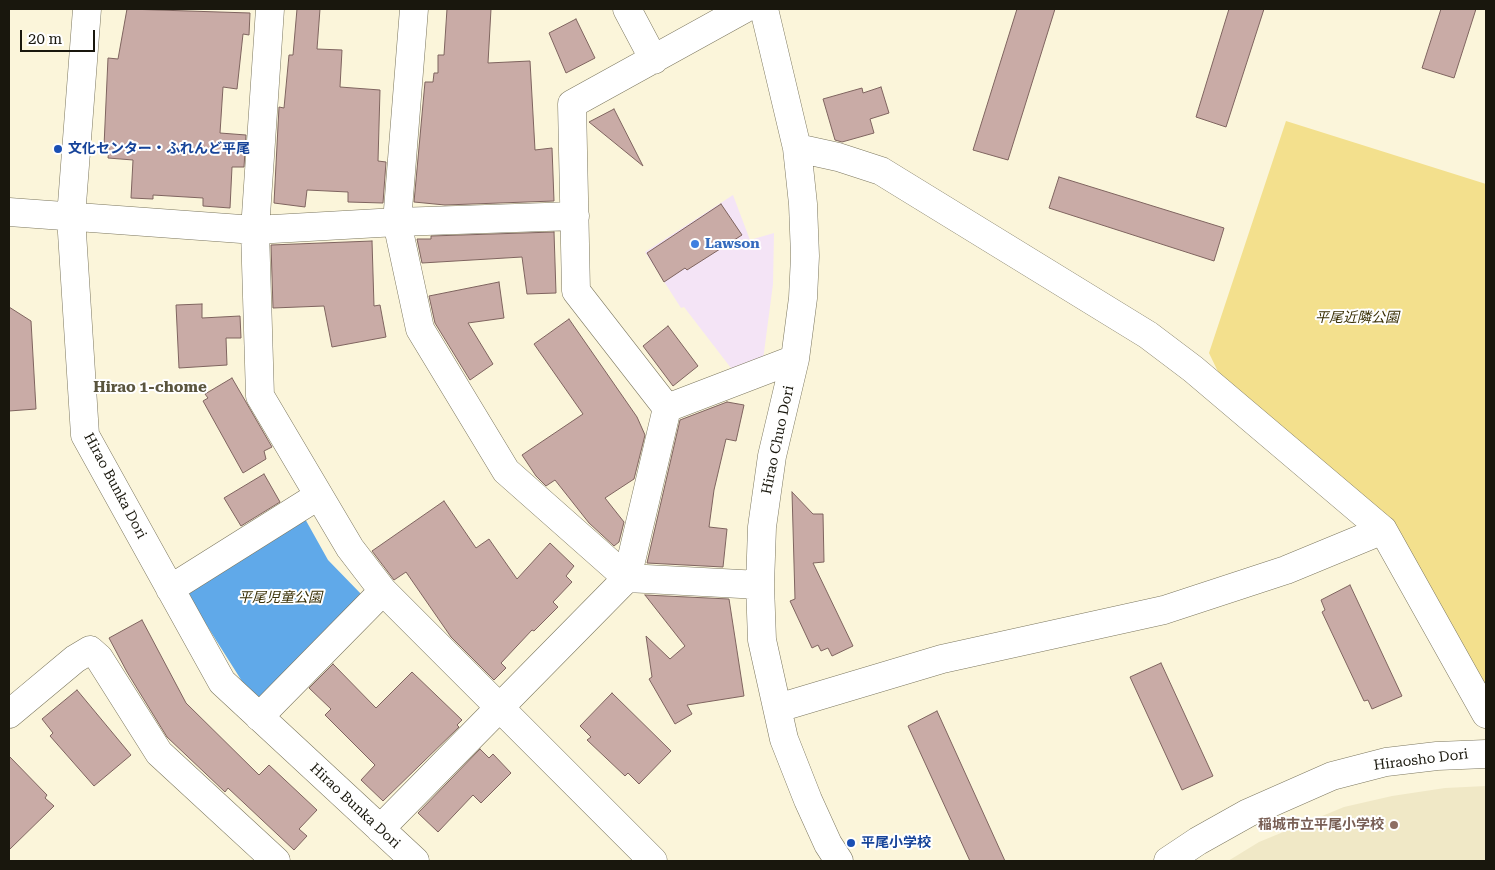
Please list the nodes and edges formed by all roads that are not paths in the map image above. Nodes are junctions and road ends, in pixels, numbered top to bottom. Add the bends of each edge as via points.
1 (87, 9) edge
2 (270, 9) edge
3 (414, 9) edge
4 (627, 9) edge
5 (744, 9) edge
6 (764, 9) edge
7 (654, 60) junction
8 (797, 148) junction
9 (9, 212) edge
10 (71, 216) junction
11 (575, 216) junction
12 (397, 222) junction
13 (255, 230) junction
14 (795, 359) junction
15 (666, 408) junction
16 (318, 496) junction
17 (1383, 530) junction
18 (627, 578) junction
19 (760, 585) junction
20 (170, 589) junction
21 (383, 591) junction
22 (778, 708) junction
23 (500, 709) junction
24 (9, 714) edge
25 (1486, 714) edge
26 (259, 717) junction
27 (1486, 754) edge
28 (380, 829) junction
29 (276, 861) edge
30 (415, 861) edge
31 (653, 861) edge
32 (839, 861) edge
33 (1168, 861) edge

1 - 10 street, Hirao Bunka Dori
2 - 13 street
3 - 12 street
4 - 7 street
5 - 7 street
6 - 8 street, Hirao Chuo Dori
7 - 11 street via 572,104
8 - 14 street, Hirao Chuo Dori via 805,256
8 - 17 street via 881,171 1148,336 1193,369
9 - 10 street
10 - 13 street
10 - 20 street, Hirao Bunka Dori via 85,435
11 - 12 street
11 - 15 street via 576,291
12 - 13 street
12 - 18 street via 420,329 506,471
13 - 16 street via 260,396
14 - 15 street
14 - 19 street, Hirao Chuo Dori via 772,456 762,527
15 - 18 street
16 - 20 street
16 - 21 street via 350,548
17 - 22 street via 1286,570 1164,610 942,659
17 - 25 street
18 - 19 street
18 - 23 street
19 - 22 street, Hirao Chuo Dori via 762,640
20 - 26 street, Hirao Bunka Dori via 222,682
21 - 23 street
21 - 26 street
22 - 32 street, Hirao Chuo Dori via 784,739 808,800
23 - 28 street
23 - 31 street
24 - 29 street via 90,650 99,658 159,753
26 - 28 street, Hirao Bunka Dori
27 - 33 street, Hiraosho Dori via 1386,762 1332,776 1248,813
28 - 30 street, Hirao Bunka Dori

